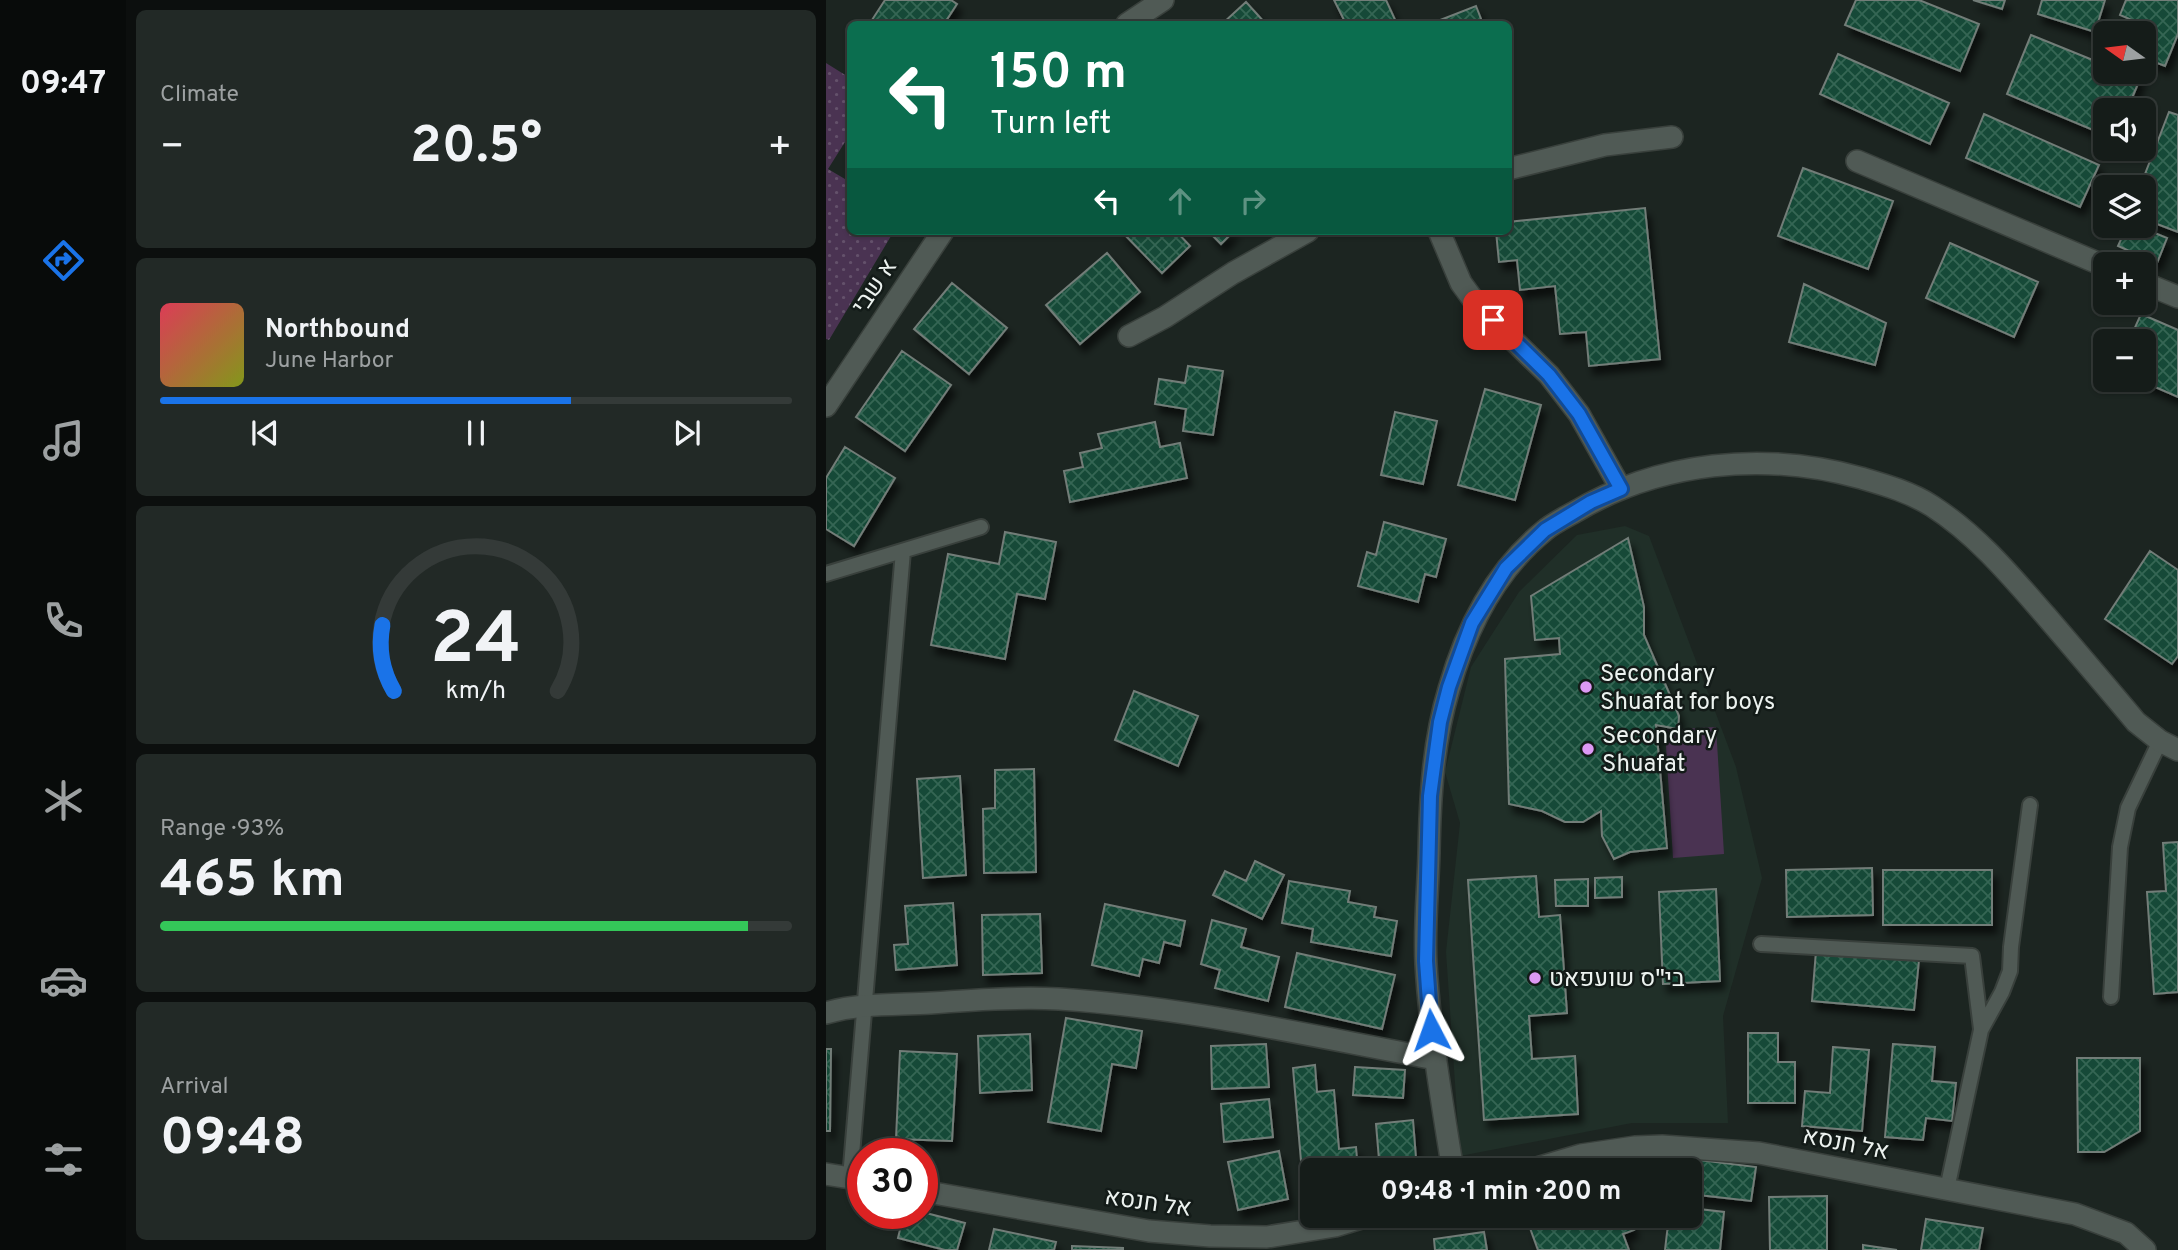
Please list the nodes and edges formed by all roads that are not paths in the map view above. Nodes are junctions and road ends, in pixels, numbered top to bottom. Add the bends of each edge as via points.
1 (1163, 0) edge
2 (1131, 21) edge
3 (1672, 137) dead end
4 (1857, 161) dead end
5 (1512, 168) edge
6 (940, 235) edge
7 (1301, 235) edge
8 (1441, 235) edge
9 (2093, 261) edge
10 (2156, 288) edge
11 (2178, 297) edge
12 (1129, 336) dead end
13 (826, 406) edge
14 (1621, 489) junction
15 (981, 527) dead end
16 (902, 551) junction
17 (826, 574) edge
18 (2169, 746) edge
19 (2030, 805) dead end
20 (1761, 943) dead end
21 (2111, 997) dead end
22 (863, 1007) junction
23 (826, 1013) edge
24 (1981, 1030) junction
25 (1436, 1059) junction
26 (858, 1138) edge
27 (1451, 1158) edge
28 (1571, 1158) edge
29 (826, 1174) edge
30 (847, 1177) edge
31 (1947, 1189) junction
32 (938, 1194) edge
33 (1323, 1228) edge
34 (2145, 1250) edge

1 - 2 street
3 - 5 street via 1605,145
4 - 9 street
6 - 13 street, א שבי
7 - 12 street
8 - 14 street via 1461,283 1477,305 1549,375 1579,414
10 - 11 street
14 - 18 street via 1689,468 1741,464 1796,464 1890,486 1930,505 1973,536 2136,722
14 - 25 street via 1545,530 1506,568 1472,623 1449,687 1430,796 1426,961
15 - 16 lane
16 - 17 lane
16 - 22 lane
18 - 21 lane via 2129,808 2120,847
19 - 24 lane via 2010,971
20 - 24 lane via 1972,956
22 - 23 street
22 - 25 street via 1057,999 1177,1012
22 - 26 lane
24 - 31 lane
25 - 27 street
28 - 31 street, אל חנסא via 1662,1146 1759,1153
29 - 30 street
31 - 34 street, אל חנסא via 2075,1213 2126,1233
32 - 33 street, אל חנסא via 1149,1231 1267,1237

